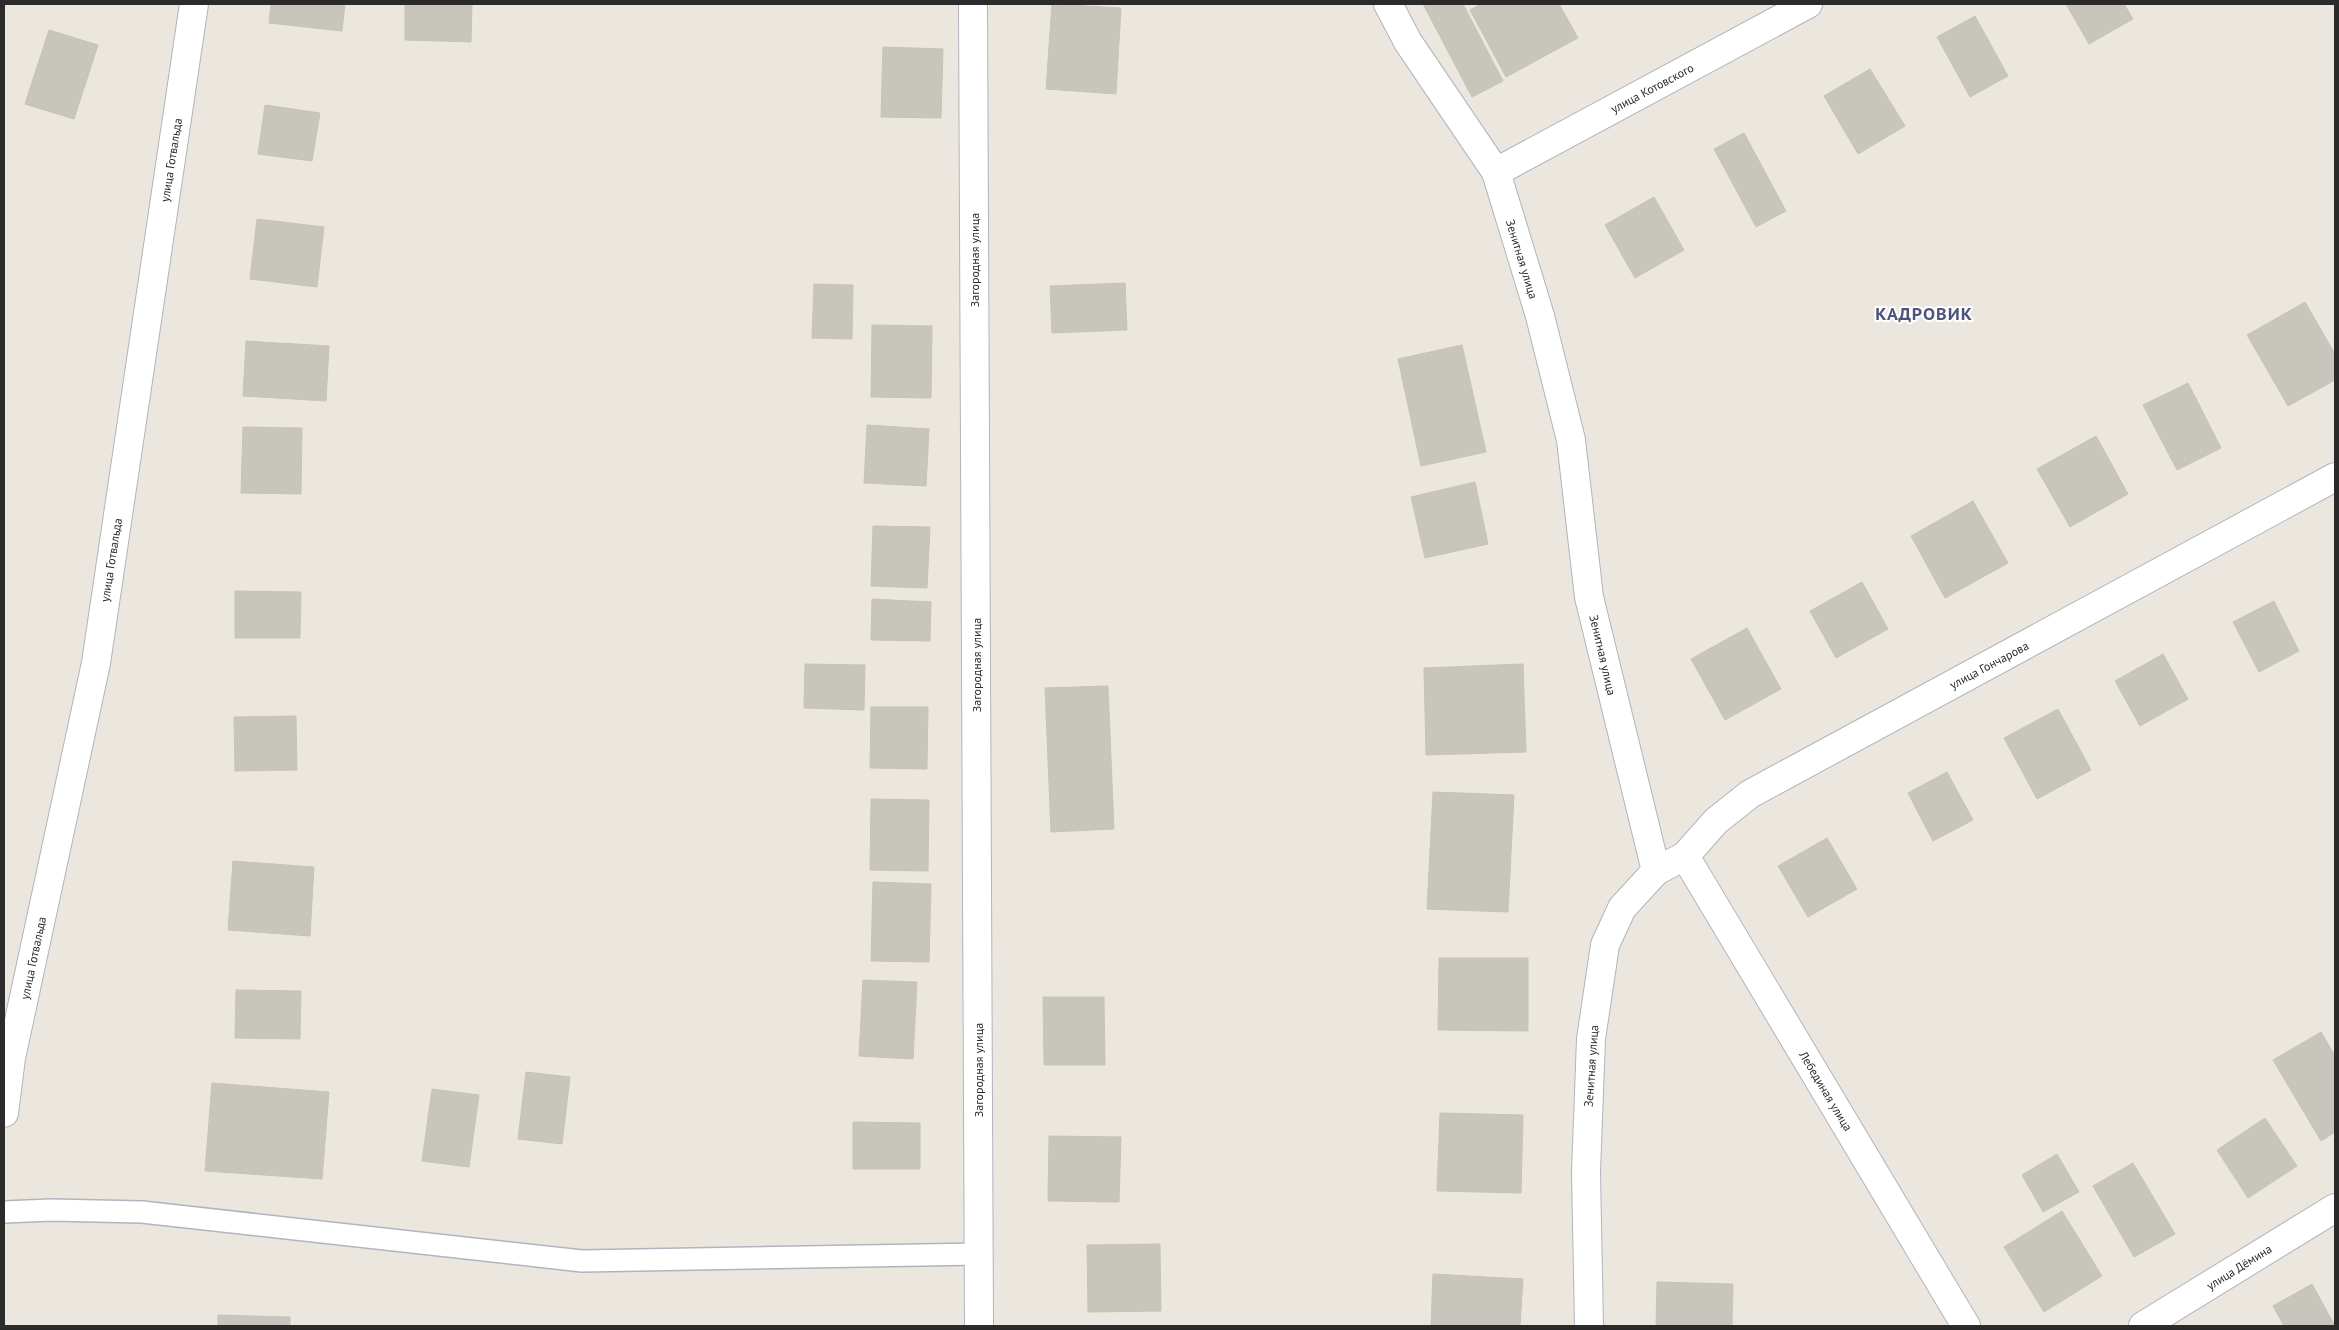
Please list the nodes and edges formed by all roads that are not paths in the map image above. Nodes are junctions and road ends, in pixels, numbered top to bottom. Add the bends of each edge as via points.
1 (194, 4) edge
2 (973, 4) edge
3 (1388, 4) edge
4 (1808, 4) edge
5 (1496, 172) junction
6 (2335, 477) edge
7 (1685, 856) junction
8 (1656, 871) junction
9 (4, 1113) edge
10 (2335, 1208) edge
11 (4, 1212) edge
12 (979, 1254) junction
13 (979, 1326) edge
14 (1589, 1326) edge
15 (1966, 1326) edge
16 (2143, 1326) edge

1 - 9 street, улица Готвальда via 96,663 11,1058
2 - 12 street, Загородная улица
3 - 5 street, Зенитная улица via 1408,42
4 - 5 street, улица Котовского
5 - 8 street, Зенитная улица via 1540,316 1572,440 1589,597
6 - 7 street, улица Гончарова via 1750,794 1716,821
7 - 8 street, улица Гончарова
7 - 15 street, Лебединая улица
8 - 14 street, Зенитная улица via 1622,908 1605,945 1602,964 1592,1038 1586,1172
10 - 16 street, улица Дёмина
11 - 12 lane via 142,1212 582,1261
12 - 13 street, Загородная улица

